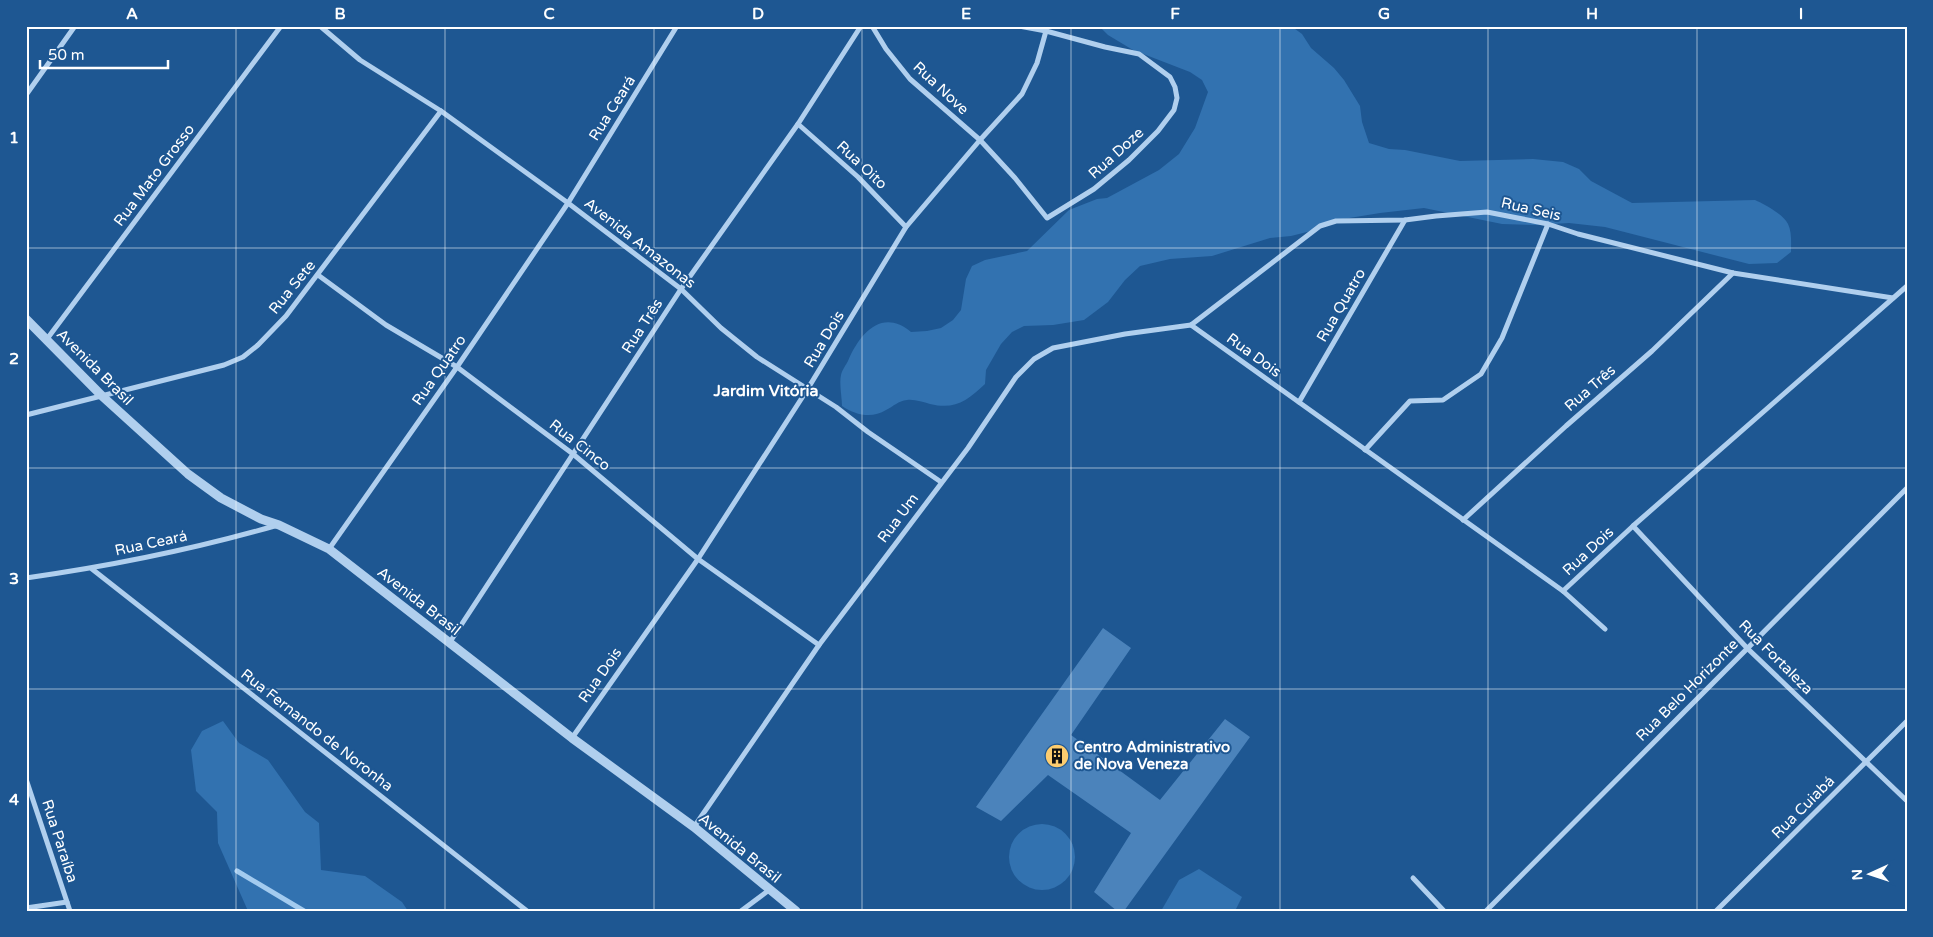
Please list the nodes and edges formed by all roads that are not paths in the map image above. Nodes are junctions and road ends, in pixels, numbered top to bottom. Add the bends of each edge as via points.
1 (75, 26) edge
2 (281, 26) edge
3 (320, 26) edge
4 (677, 26) edge
5 (861, 26) edge
6 (872, 26) edge
7 (1019, 26) edge
8 (1046, 31) junction
9 (26, 95) edge
10 (441, 111) junction
11 (798, 124) junction
12 (980, 140) junction
13 (568, 203) junction
14 (1047, 218) joint
15 (1406, 220) junction
16 (1548, 224) junction
17 (906, 227) junction
18 (1732, 273) junction
19 (318, 275) junction
20 (1907, 286) edge
21 (681, 289) junction
22 (1893, 298) junction
23 (26, 319) edge
24 (1191, 325) junction
25 (47, 338) junction
26 (457, 368) junction
27 (807, 390) junction
28 (102, 396) junction
29 (1299, 402) junction
30 (26, 415) edge
31 (1365, 450) junction
32 (573, 454) junction
33 (941, 482) junction
34 (1907, 488) edge
35 (1462, 520) junction
36 (279, 525) junction
37 (1633, 526) junction
38 (329, 549) junction
39 (698, 559) junction
40 (92, 568) junction
41 (26, 578) edge
42 (1563, 592) junction
43 (1605, 629) dead end
44 (450, 642) junction
45 (819, 645) junction
46 (1747, 648) junction
47 (1907, 721) edge
48 (572, 738) junction
49 (1866, 762) junction
50 (26, 779) edge
51 (1907, 801) edge
52 (694, 827) junction
53 (1413, 878) dead end
54 (769, 890) junction
55 (67, 902) junction
56 (26, 908) edge
57 (70, 911) edge
58 (527, 911) edge
59 (741, 911) edge
60 (796, 911) edge
61 (1444, 911) edge
62 (1486, 911) edge
63 (1716, 911) edge

1 - 9 street
2 - 25 street, Rua Mato Grosso
3 - 10 street, Avenida Amazonas via 360,60
4 - 13 street, Rua Ceará
5 - 11 street, Rua Três
6 - 12 street, Rua Nove via 910,79
7 - 8 street
8 - 12 street, Rua Dois via 1037,63 1022,94
8 - 14 street, Rua Doze via 1138,54 1170,77 1177,98 1174,110 1158,131 1128,160 1094,190
10 - 13 street, Avenida Amazonas
10 - 19 street, Rua Sete
11 - 17 street, Rua Oito via 858,177
11 - 21 street, Rua Três
12 - 14 street, Rua Nove
12 - 17 street, Rua Dois
13 - 21 street, Avenida Amazonas
13 - 26 street, Rua Quatro
15 - 16 street, Rua Seis via 1488,212
15 - 24 street, Rua Seis via 1336,221 1320,226
15 - 29 street, Rua Quatro
16 - 18 street, Rua Seis
16 - 31 street via 1502,338 1481,374 1443,400 1410,401
17 - 27 street, Rua Dois
18 - 22 street, Rua Seis
18 - 35 street, Rua Três via 1652,351
19 - 26 street, Rua Cinco via 386,325
19 - 28 street, Rua Sete via 286,316 244,357
20 - 22 street, Rua Dois
21 - 27 street, Avenida Amazonas via 756,357
21 - 32 street, Rua Três
22 - 37 street, Rua Dois
23 - 25 street, Avenida Brasil
24 - 29 street, Rua Dois
24 - 33 street, Rua Um via 1053,348 1034,359 1016,377
25 - 28 street, Avenida Brasil
26 - 32 street, Rua Cinco
26 - 38 street, Rua Quatro
27 - 33 street, Avenida Amazonas
27 - 39 street, Rua Dois
28 - 30 street, Rua Sete
28 - 36 street, Avenida Brasil via 188,474 221,498
29 - 31 street, Rua Dois
31 - 35 street, Rua Dois
32 - 39 street, Rua Cinco
32 - 44 street, Rua Três
33 - 45 street, Rua Um
34 - 46 street, Rua Belo Horizonte
35 - 42 street, Rua Dois
36 - 38 street, Avenida Brasil
36 - 40 street, Rua Ceará
37 - 42 street, Rua Dois
37 - 46 street, Rua Fortaleza
38 - 44 street, Avenida Brasil
39 - 45 street, Rua Cinco
39 - 48 street, Rua Dois
40 - 41 street, Rua Ceará
40 - 58 street, Rua Fernando de Noronha
42 - 43 street
44 - 48 street, Avenida Brasil
45 - 52 street, Rua Um
46 - 49 street, Rua Fortaleza
46 - 62 street, Rua Belo Horizonte
47 - 49 street, Rua Cuiabá
48 - 52 street, Avenida Brasil
49 - 51 street, Rua Fortaleza
49 - 63 street, Rua Cuiabá
50 - 55 street, Rua Paraíba
52 - 54 street, Avenida Brasil
53 - 61 street
54 - 59 street
54 - 60 street, Avenida Brasil
55 - 56 street
55 - 57 street, Rua Paraíba

